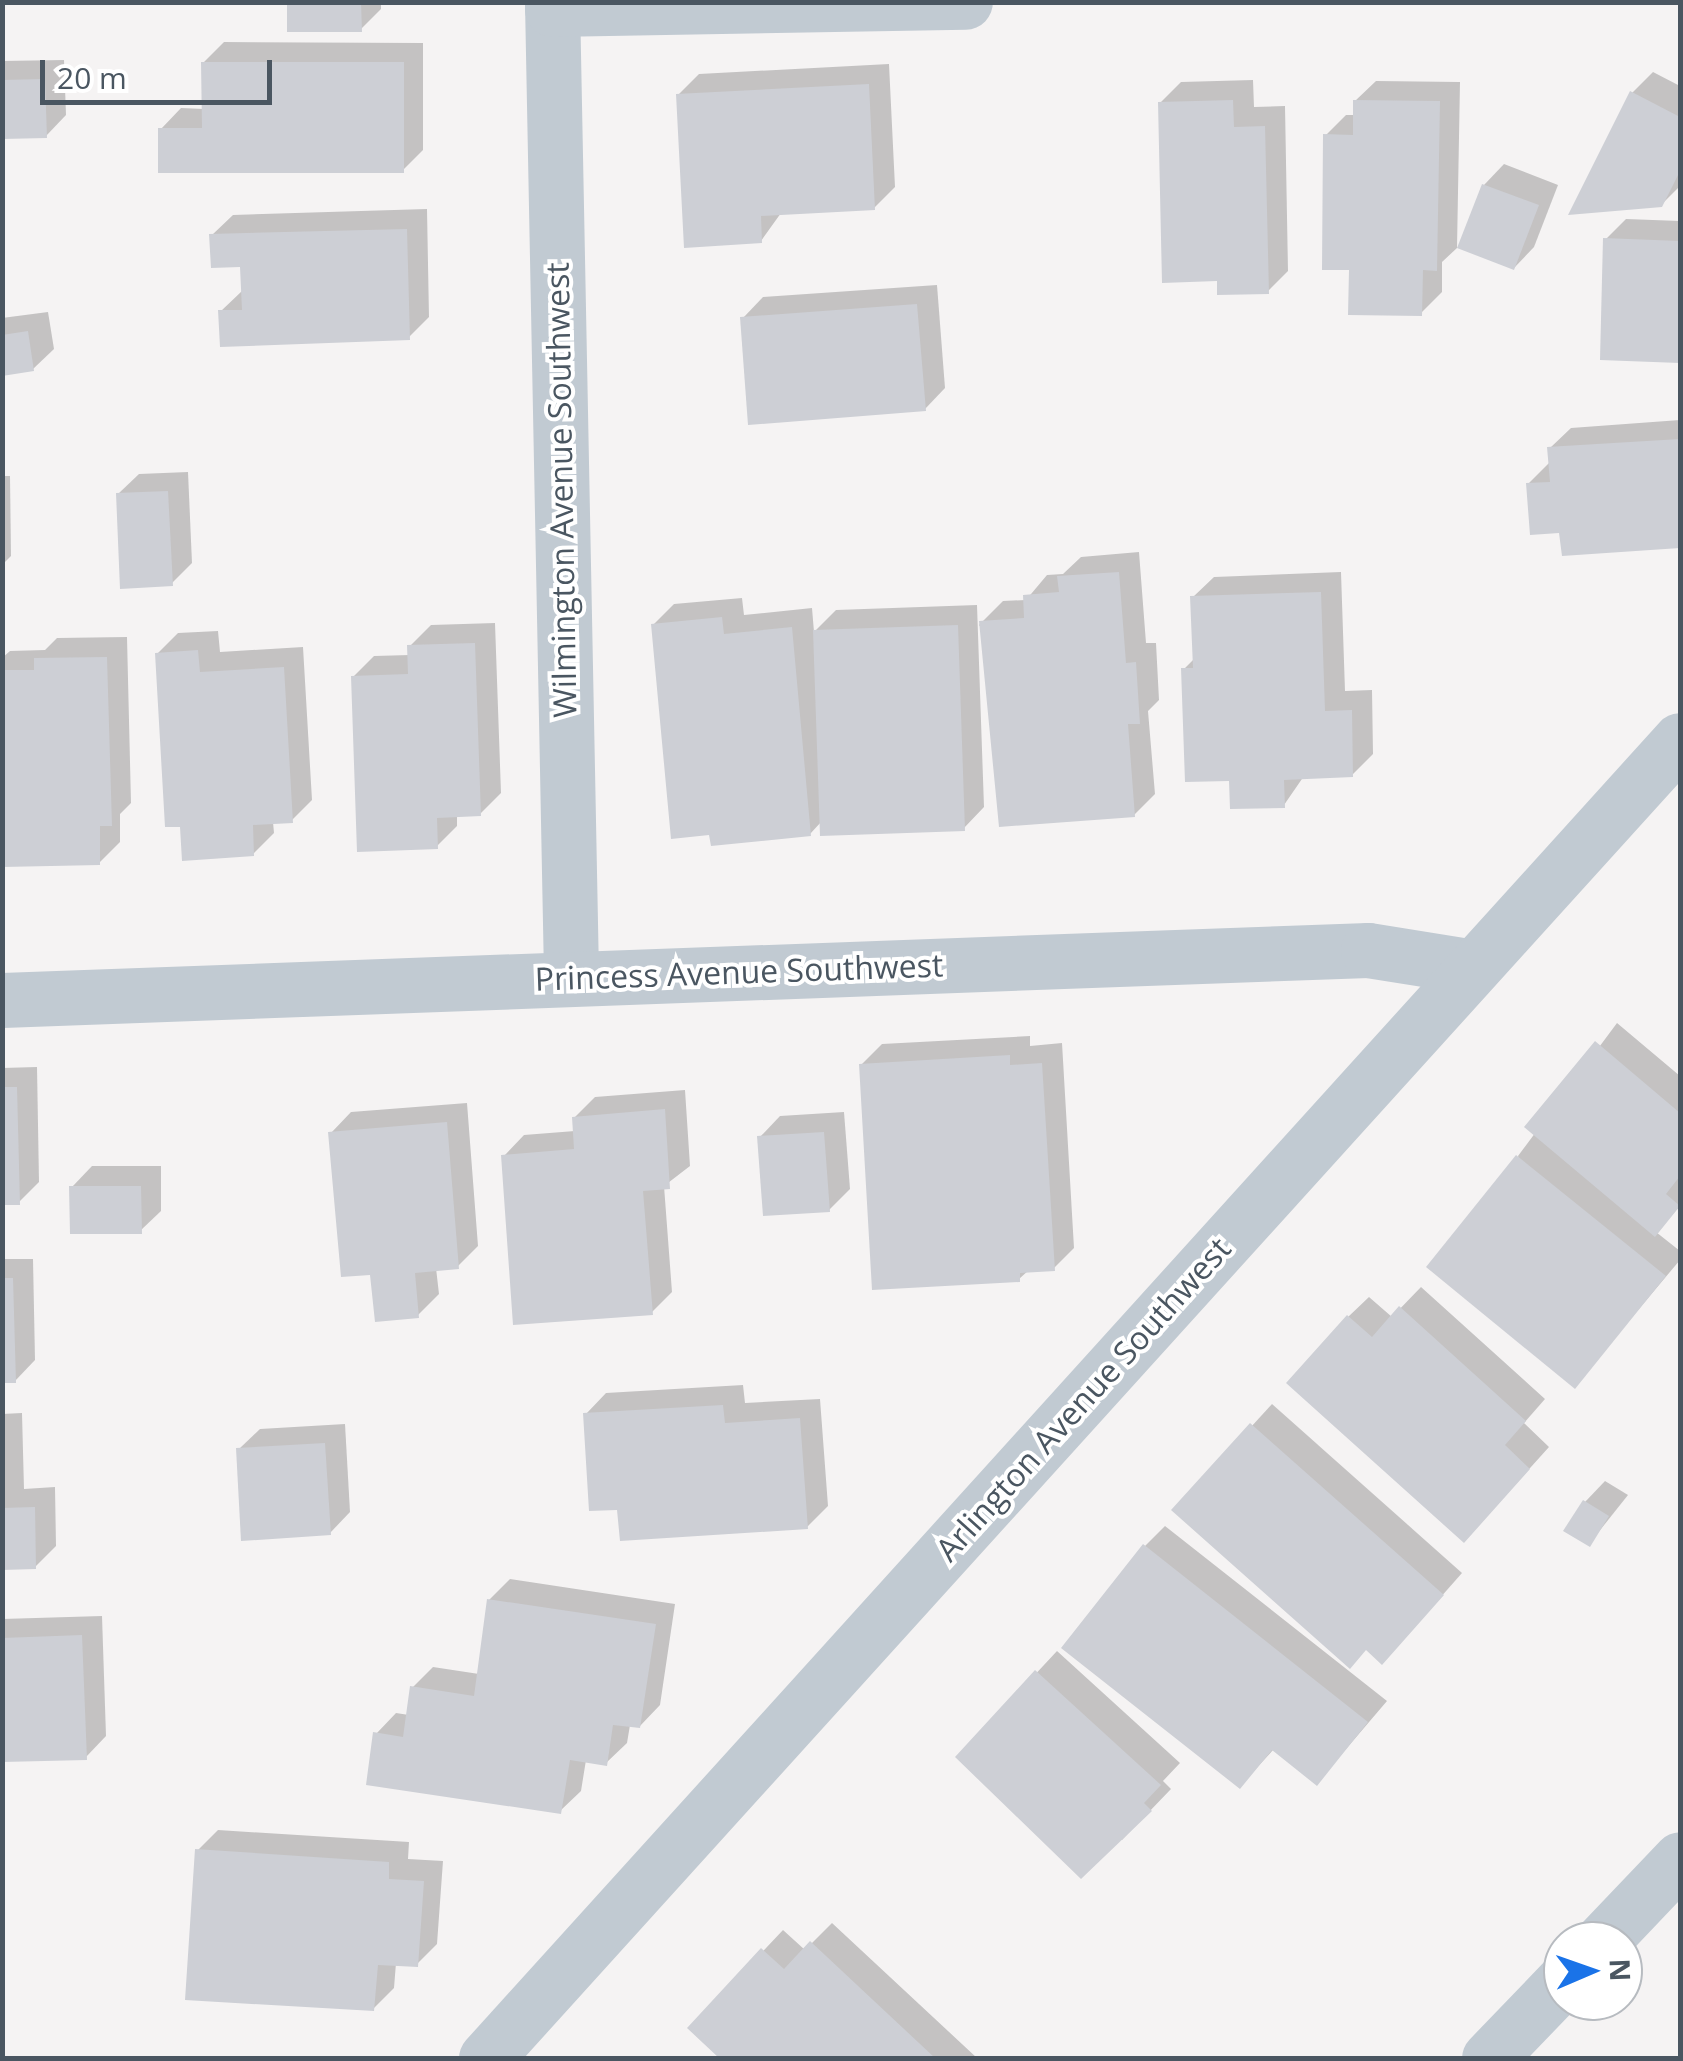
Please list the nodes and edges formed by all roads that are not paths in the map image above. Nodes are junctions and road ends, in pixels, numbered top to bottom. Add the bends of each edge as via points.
1 (965, 2) edge
2 (552, 6) edge
3 (1674, 760) edge
4 (1474, 967) junction
5 (570, 978) junction
6 (2, 1000) edge
7 (1680, 1860) edge
8 (1621, 1921) edge
9 (1543, 2003) edge
10 (486, 2058) edge
11 (1489, 2058) edge

1 - 2 street
2 - 5 street, Wilmington Avenue Southwest
3 - 4 street, Arlington Avenue Southwest
4 - 5 street, Princess Avenue Southwest via 1368,950
4 - 10 street, Arlington Avenue Southwest
5 - 6 street, Princess Avenue Southwest
7 - 8 street
9 - 11 street

